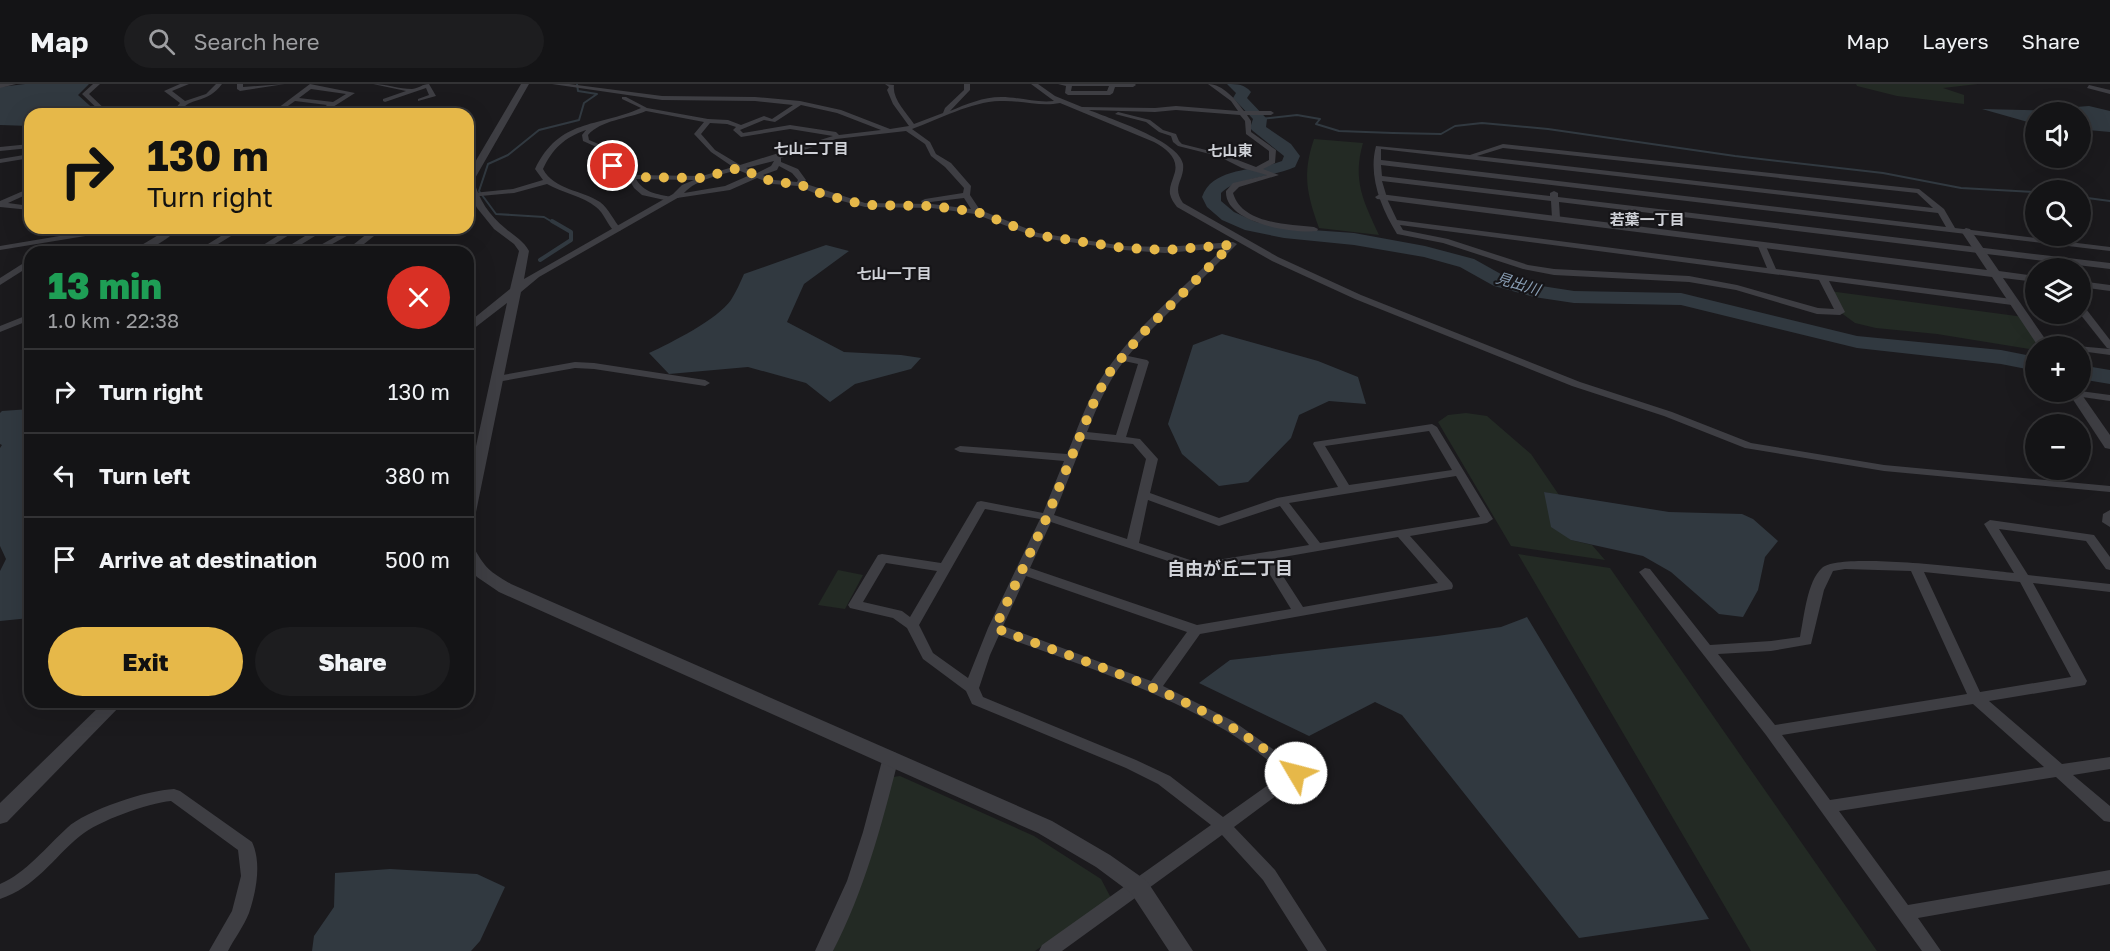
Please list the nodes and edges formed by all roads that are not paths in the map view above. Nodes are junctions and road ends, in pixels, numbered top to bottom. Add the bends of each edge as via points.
1 (13, 84) edge
2 (97, 84) edge
3 (186, 84) edge
4 (219, 84) edge
5 (240, 84) edge
6 (282, 84) edge
7 (376, 84) edge
8 (525, 84) edge
9 (555, 84) edge
10 (888, 84) edge
11 (967, 84) edge
12 (1034, 84) edge
13 (1061, 84) edge
14 (1070, 84) edge
15 (1211, 84) edge
16 (313, 85) edge
17 (426, 85) edge
18 (1112, 85) edge
19 (1133, 85) edge
20 (0, 86) edge
21 (590, 86) edge
22 (2089, 87) dead end
23 (413, 91) junction
24 (2110, 92) edge
25 (621, 93) junction
26 (292, 99) junction
27 (385, 100) dead end
28 (420, 100) dead end
29 (1058, 102) junction
30 (184, 103) junction
31 (800, 103) junction
32 (334, 104) junction
33 (1074, 107) junction
34 (100, 108) edge
35 (179, 108) edge
36 (281, 108) edge
37 (327, 108) edge
38 (1100, 108) junction
39 (645, 109) junction
40 (1241, 113) junction
41 (1271, 113) dead end
42 (946, 114) junction
43 (708, 121) junction
44 (594, 125) junction
45 (741, 127) junction
46 (910, 128) junction
47 (891, 132) junction
48 (851, 135) junction
49 (1178, 143) junction
50 (1165, 146) junction
51 (24, 147) edge
52 (0, 149) edge
53 (24, 157) edge
54 (1468, 157) junction
55 (777, 160) junction
56 (0, 161) edge
57 (1377, 162) junction
58 (1556, 167) junction
59 (739, 168) junction
60 (1257, 169) junction
61 (474, 170) edge
62 (1803, 171) dead end
63 (756, 175) junction
64 (631, 177) junction
65 (1790, 177) junction
66 (701, 178) junction
67 (1378, 178) junction
68 (548, 181) junction
69 (1555, 183) junction
70 (799, 184) junction
71 (24, 193) edge
72 (474, 193) edge
73 (1799, 194) junction
74 (966, 195) junction
75 (1380, 197) junction
76 (474, 198) edge
77 (672, 198) junction
78 (1554, 199) junction
79 (0, 205) edge
80 (906, 205) junction
81 (1749, 205) junction
82 (24, 207) edge
83 (1941, 210) junction
84 (977, 212) junction
85 (1556, 219) junction
86 (1394, 222) junction
87 (1754, 223) junction
88 (617, 229) junction
89 (1314, 229) dead end
90 (1952, 229) junction
91 (1966, 231) junction
92 (86, 234) edge
93 (168, 234) edge
94 (230, 234) edge
95 (286, 234) edge
96 (314, 234) edge
97 (346, 234) edge
98 (367, 234) edge
99 (1242, 240) junction
100 (1761, 244) junction
101 (1231, 245) junction
102 (145, 246) edge
103 (209, 246) edge
104 (266, 246) edge
105 (293, 246) edge
106 (323, 246) edge
107 (357, 246) edge
108 (3, 248) edge
109 (2110, 249) edge
110 (1977, 250) junction
111 (24, 261) edge
112 (2110, 266) edge
113 (24, 267) edge
114 (1772, 269) junction
115 (1994, 273) junction
116 (1822, 276) junction
117 (2025, 277) edge
118 (3, 279) edge
119 (2091, 285) edge
120 (2110, 288) edge
121 (514, 292) junction
122 (2012, 302) junction
123 (24, 319) edge
124 (2091, 321) edge
125 (474, 324) edge
126 (0, 329) edge
127 (2037, 336) edge
128 (2110, 346) edge
129 (2091, 349) edge
130 (2110, 352) edge
131 (1121, 358) junction
132 (497, 379) junction
133 (705, 383) dead end
134 (2091, 395) edge
135 (2110, 398) edge
136 (2082, 402) edge
137 (1082, 435) junction
138 (1120, 439) junction
139 (2109, 442) edge
140 (960, 450) dead end
141 (1071, 458) junction
142 (1459, 472) junction
143 (474, 488) edge
144 (1345, 489) junction
145 (2110, 489) edge
146 (1145, 495) junction
147 (1281, 500) junction
148 (2110, 514) edge
149 (1047, 517) junction
150 (2110, 522) edge
151 (1402, 534) junction
152 (1132, 546) junction
153 (1318, 548) junction
154 (1265, 557) junction
155 (474, 565) edge
156 (2110, 566) edge
157 (945, 568) junction
158 (1916, 568) junction
159 (1022, 570) junction
160 (1645, 572) dead end
161 (2025, 580) junction
162 (2110, 588) edge
163 (1300, 612) junction
164 (912, 625) junction
165 (995, 628) junction
166 (1196, 630) junction
167 (1707, 650) junction
168 (972, 688) junction
169 (1154, 688) junction
170 (1976, 698) junction
171 (109, 708) edge
172 (1771, 731) junction
173 (891, 758) junction
174 (2110, 763) edge
175 (2059, 772) junction
176 (1826, 807) junction
177 (0, 816) edge
178 (2110, 816) edge
179 (1222, 825) junction
180 (2110, 877) edge
181 (1139, 887) junction
182 (0, 892) edge
183 (1903, 913) junction
184 (218, 951) edge
185 (824, 951) edge
186 (1048, 951) edge
187 (1182, 951) edge
188 (1318, 951) edge
189 (1932, 951) edge

1 - 20 street
2 - 34 street via 85,94
3 - 30 street via 167,91
4 - 30 street via 205,98
5 - 6 street via 240,89
7 - 23 street
8 - 61 street
9 - 21 street
10 - 46 street via 892,86 894,103
11 - 42 street via 968,90
12 - 29 street
13 - 14 street
14 - 18 street via 1068,93 1110,93
15 - 40 street via 1226,93
16 - 26 street
16 - 32 street via 352,93
17 - 23 street
17 - 28 street via 434,96
18 - 19 street
21 - 25 street
22 - 24 street
23 - 27 street
25 - 31 street
25 - 39 street
26 - 32 street
26 - 36 street
29 - 33 street
29 - 42 street via 989,99
30 - 35 street
31 - 45 street via 773,120 764,118
31 - 47 street via 827,107
32 - 37 street
33 - 38 street
33 - 50 street
38 - 40 street
38 - 49 street via 1148,121 1174,135
39 - 43 street
39 - 44 street
40 - 41 street
40 - 60 street via 1248,121 1248,133 1273,150 1272,161
42 - 46 street
43 - 45 street
43 - 59 street via 697,134 713,151
44 - 64 street via 585,135 586,141 606,148 601,161
44 - 68 street via 567,134 549,146 539,169
45 - 48 street via 736,130 741,135 790,127
46 - 47 street
46 - 74 street via 968,188
47 - 48 street
48 - 55 street via 824,140
49 - 50 street
49 - 60 street
50 - 99 street via 1179,161 1182,171 1173,197 1180,205
51 - 52 street
53 - 56 street
54 - 57 street via 1378,147
54 - 58 street
54 - 65 street via 1503,146
55 - 59 street
55 - 63 street via 774,168
55 - 70 street via 800,176
57 - 67 street
57 - 69 street
58 - 69 street
58 - 73 street
59 - 63 street
59 - 66 street
60 - 89 street via 1275,176 1236,184 1228,193 1231,203 1242,213 1266,222
62 - 65 street via 1789,171
63 - 70 street via 773,182
63 - 77 street via 728,189
64 - 66 street
64 - 77 street via 639,191
65 - 73 street
65 - 83 street via 1919,191
66 - 77 street
67 - 75 street
67 - 78 street
68 - 72 street via 514,191
68 - 88 street via 599,204
69 - 78 street
69 - 81 street
70 - 80 street via 865,205
71 - 79 street
73 - 83 street
74 - 80 street
74 - 84 street
75 - 85 street
75 - 86 street
76 - 121 street via 524,251
77 - 88 street
78 - 85 street
78 - 87 street
79 - 82 street
80 - 84 street
81 - 87 street
81 - 90 street
83 - 90 street
84 - 101 street via 1036,235 1114,246 1165,250
85 - 100 street
86 - 114 street
86 - 116 street via 1400,232 1462,245 1526,267 1574,274 1689,279 1817,311 1840,312
87 - 110 street
88 - 121 street via 536,275
90 - 91 street
91 - 109 street
91 - 110 street
92 - 108 street
93 - 102 street
94 - 103 street
95 - 104 street
96 - 105 street
97 - 106 street
98 - 107 street
99 - 101 street
99 - 145 street via 1359,297 1576,384 1749,446 1884,468
100 - 114 street
100 - 115 street
101 - 131 street
108 - 111 street
110 - 112 street
110 - 115 street
113 - 118 street
114 - 116 street
115 - 117 street
115 - 122 street
116 - 122 street
119 - 120 street
121 - 125 street
121 - 132 street
122 - 127 street
123 - 126 street
124 - 128 street
129 - 130 street
131 - 137 street via 1096,397
131 - 138 street via 1144,362
132 - 133 street via 575,365
132 - 143 street
134 - 135 street
136 - 139 street
137 - 138 street
137 - 141 street
138 - 146 street via 1136,441 1152,459
140 - 141 street
141 - 149 street
142 - 144 street
142 - 144 street via 1432,427 1318,444
142 - 151 street via 1487,519
144 - 147 street
146 - 147 street via 1219,522
146 - 152 street
147 - 153 street
148 - 150 street
149 - 152 street
149 - 157 street via 981,505
149 - 159 street
151 - 153 street
151 - 163 street via 1447,586
152 - 154 street via 1198,567
153 - 154 street
154 - 163 street
155 - 173 street via 505,588
156 - 161 street via 2090,538 1990,524
157 - 164 street
157 - 164 street via 882,558 855,605 897,614
158 - 161 street
158 - 167 street via 1843,563 1828,568 1820,579 1806,641
158 - 170 street
159 - 165 street
159 - 166 street
160 - 167 street
161 - 162 street
161 - 170 street via 2080,681
163 - 166 street
164 - 168 street via 928,656
165 - 168 street
165 - 169 street
166 - 169 street
167 - 172 street
168 - 179 street via 977,700 1164,780
169 - 179 street via 1230,726 1296,773
170 - 172 street
170 - 175 street
171 - 177 street
172 - 176 street
173 - 181 street via 1045,827
173 - 185 street via 870,841
174 - 175 street
175 - 176 street
175 - 178 street
176 - 183 street
179 - 181 street
179 - 188 street via 1269,875
180 - 183 street
181 - 186 street
181 - 187 street
182 - 184 street via 18,884 75,830 93,819 130,804 174,795 246,847 249,876 240,913
183 - 189 street

